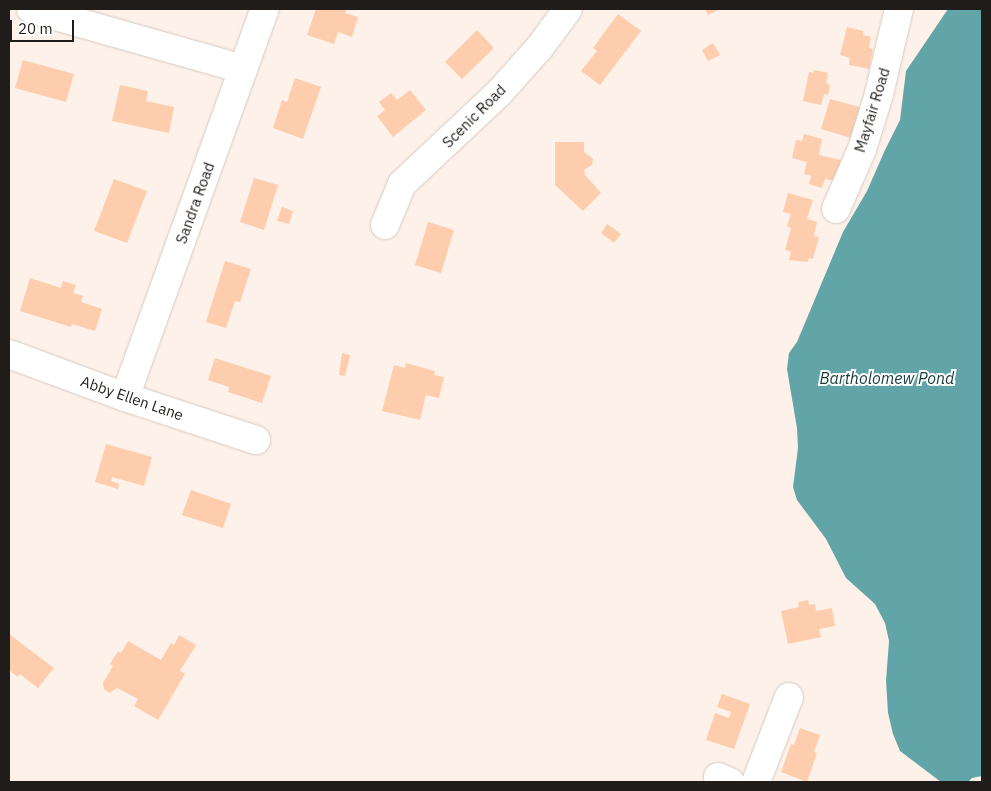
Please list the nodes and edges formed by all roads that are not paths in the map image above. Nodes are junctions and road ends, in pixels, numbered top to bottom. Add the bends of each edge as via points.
1 (31, 9) edge
2 (265, 9) edge
3 (568, 9) edge
4 (899, 9) edge
5 (243, 68) junction
6 (836, 209) dead end
7 (385, 225) dead end
8 (9, 354) edge
9 (125, 397) junction
10 (256, 440) dead end
11 (789, 697) dead end
12 (756, 782) edge

1 - 5 street
2 - 5 street, Sandra Road
3 - 7 street, Scenic Road via 499,93 402,184
4 - 6 street, Mayfair Road via 862,149
5 - 9 street, Sandra Road
8 - 9 street, Abby Ellen Lane
9 - 10 street, Abby Ellen Lane
11 - 12 street

